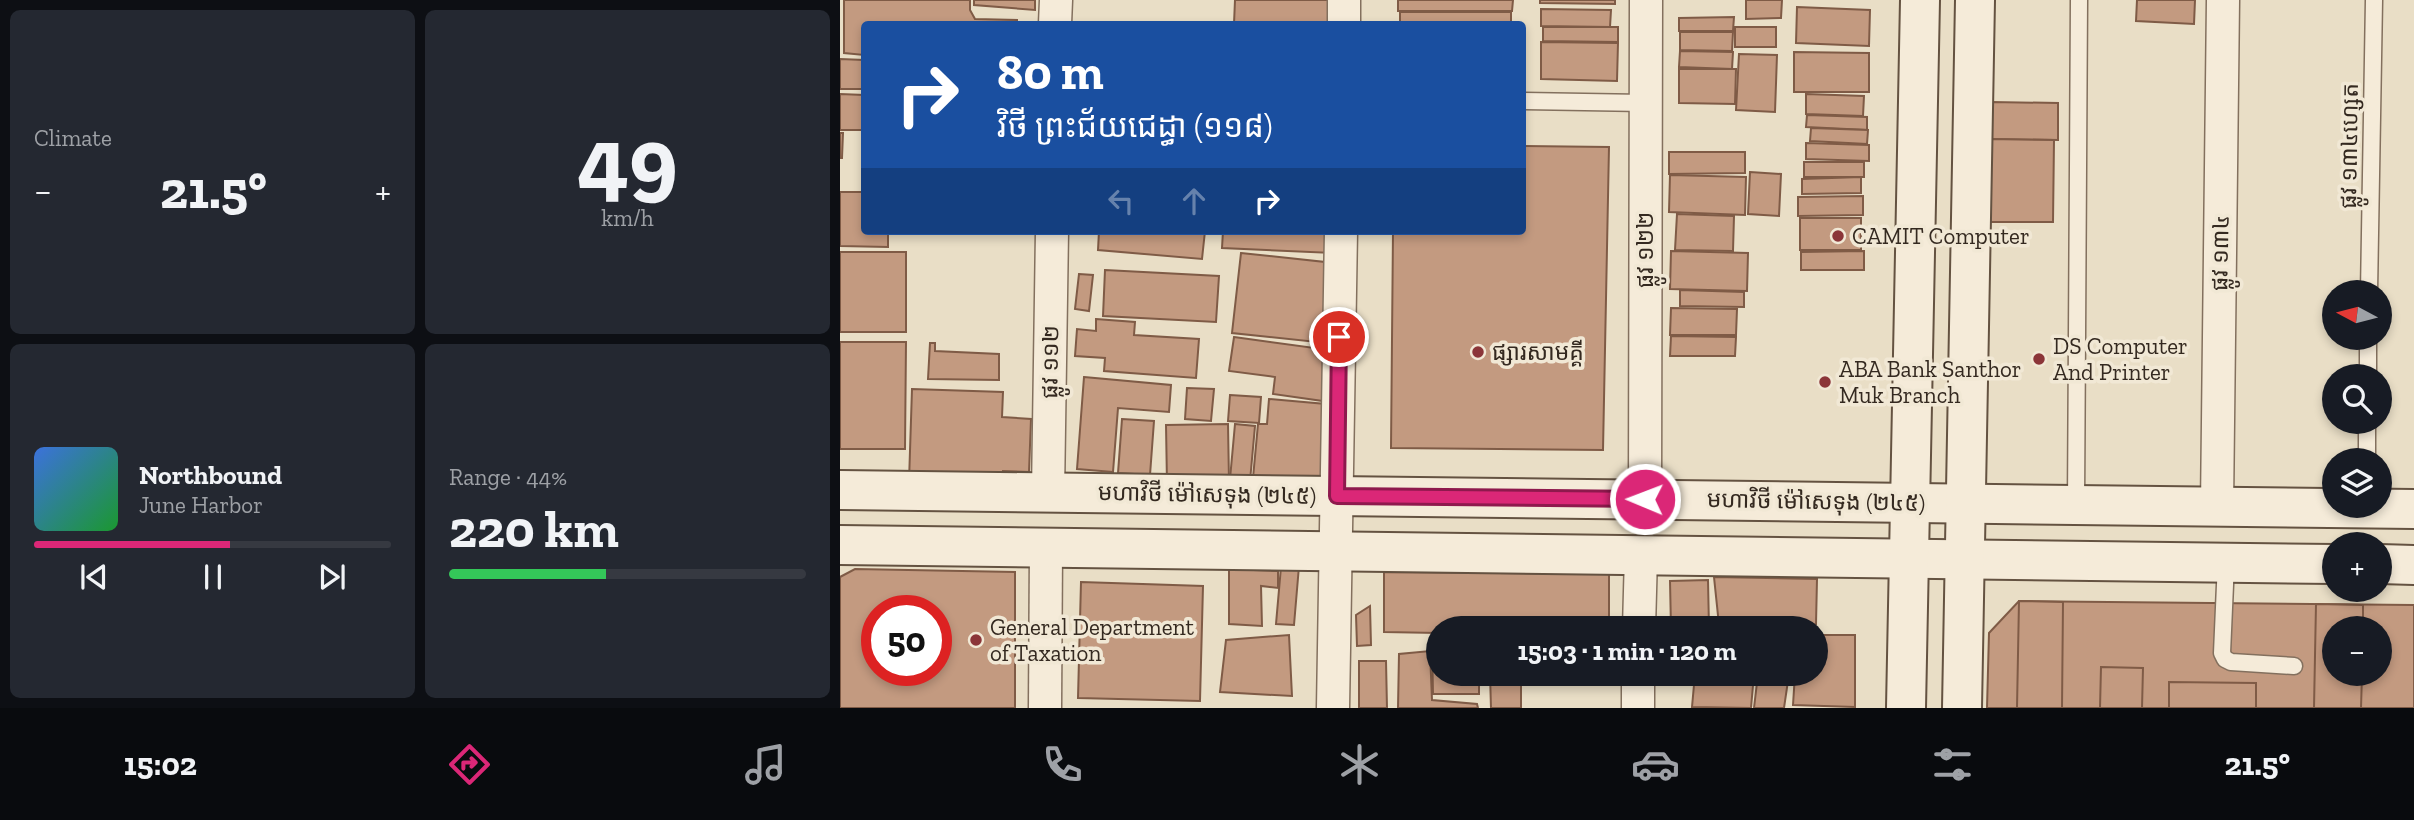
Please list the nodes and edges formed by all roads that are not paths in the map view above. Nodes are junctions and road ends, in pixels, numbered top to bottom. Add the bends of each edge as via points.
1 (1056, 0) edge
2 (1344, 0) edge
3 (1646, 0) edge
4 (1920, 0) edge
5 (1975, 0) edge
6 (2079, 0) edge
7 (2223, 0) edge
8 (2374, 0) edge
9 (1055, 21) edge
10 (1344, 21) edge
11 (1526, 101) edge
12 (1645, 103) junction
13 (1052, 235) edge
14 (1341, 235) edge
15 (2369, 280) edge
16 (840, 490) edge
17 (932, 491) junction
18 (1048, 492) junction
19 (1337, 496) junction
20 (1645, 499) junction
21 (1910, 503) junction
22 (1966, 503) junction
23 (2076, 504) junction
24 (2217, 506) junction
25 (2322, 507) edge
26 (2392, 508) edge
27 (2414, 509) edge
28 (840, 545) edge
29 (1046, 548) junction
30 (1336, 551) junction
31 (931, 552) junction
32 (1640, 555) junction
33 (1909, 558) junction
34 (1965, 559) junction
35 (2226, 562) junction
36 (2322, 564) edge
37 (2392, 564) edge
38 (2414, 565) edge
39 (1639, 616) edge
40 (2294, 666) dead end
41 (1638, 686) edge
42 (1045, 708) edge
43 (1333, 708) edge
44 (1638, 708) edge
45 (1906, 708) edge
46 (1962, 708) edge

1 - 9 street
2 - 10 street
3 - 12 street, ផ្លូវ ១២២
4 - 21 main road
5 - 22 main road
6 - 23 lane
7 - 24 street, ផ្លូវ ១៣៤
8 - 15 lane, ផ្លូវ ១៣៤ហ្សេត
11 - 12 lane
12 - 20 street, ផ្លូវ ១២២
13 - 18 street, ផ្លូវ ១១២
14 - 19 street
16 - 17 main road, មហាវិថី ម៉ៅសេទុង (២៤៥)
17 - 18 main road, មហាវិថី ម៉ៅសេទុង (២៤៥)
17 - 31 main road
18 - 19 main road, មហាវិថី ម៉ៅសេទុង (២៤៥)
19 - 20 main road, មហាវិថី ម៉ៅសេទុង (២៤៥)
19 - 30 street
20 - 21 main road, មហាវិថី ម៉ៅសេទុង (២៤៥)
21 - 22 main road, មហាវិថី ម៉ៅសេទុង (២៤៥)
21 - 33 main road
22 - 23 main road, មហាវិថី ម៉ៅសេទុង (២៤៥)
22 - 34 main road
23 - 24 main road, មហាវិថី ម៉ៅសេទុង (២៤៥)
24 - 25 main road, មហាវិថី ម៉ៅសេទុង (២៤៥)
26 - 27 main road, មហាវិថី ម៉ៅសេទុង (២៤៥)
28 - 31 main road
29 - 30 main road
29 - 31 main road
29 - 42 street
30 - 32 main road
30 - 43 street
32 - 33 main road
32 - 39 street
33 - 34 main road
33 - 45 main road
34 - 35 main road
34 - 46 main road
35 - 36 main road
35 - 40 lane via 2225,659
37 - 38 main road
41 - 44 street

